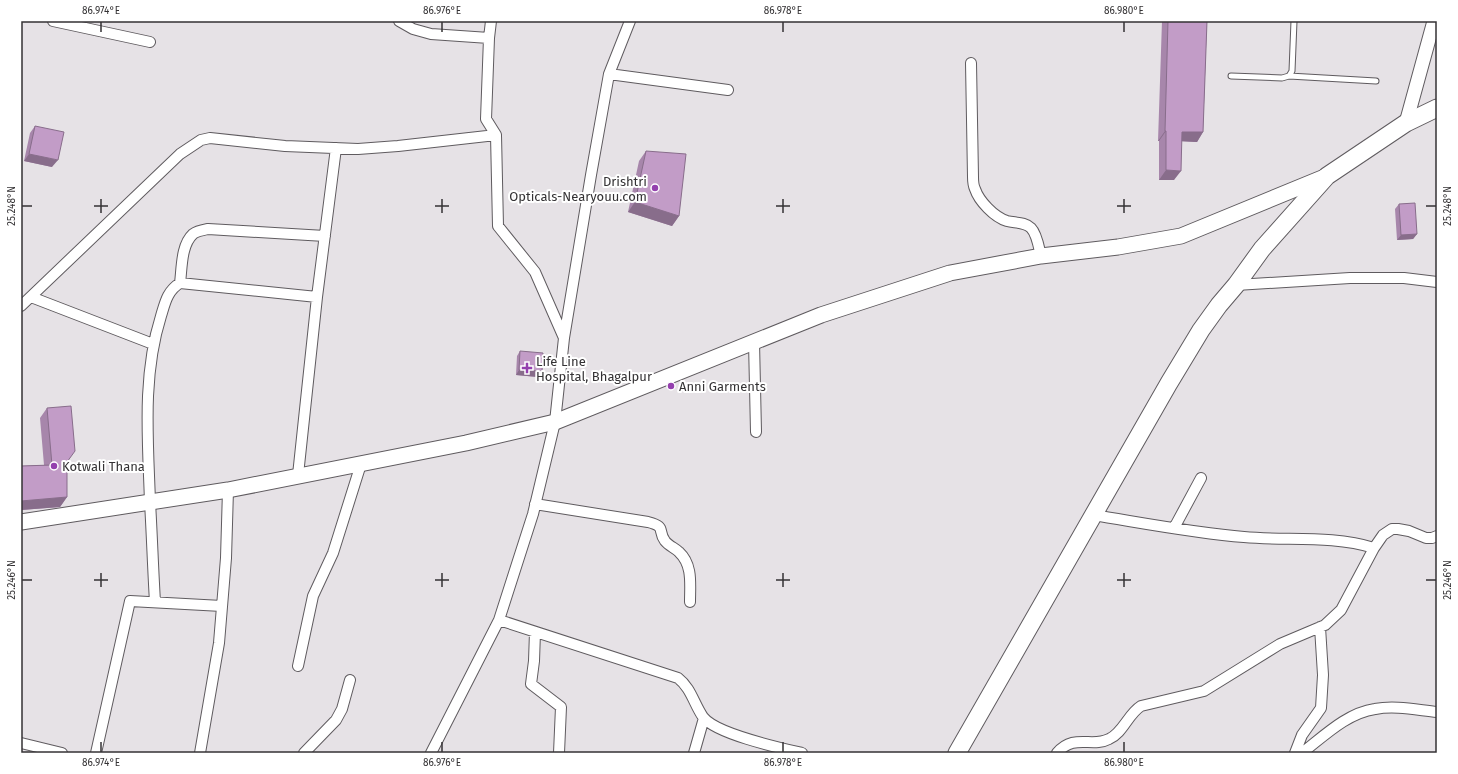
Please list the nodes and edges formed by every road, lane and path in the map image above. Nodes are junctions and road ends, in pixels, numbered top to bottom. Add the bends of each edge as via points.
1 (53, 21) edge
2 (399, 21) edge
3 (491, 21) edge
4 (630, 21) edge
5 (1294, 21) edge
6 (1434, 21) edge
7 (85, 24) edge
8 (489, 38) junction
9 (150, 42) dead end
10 (971, 63) dead end
11 (609, 74) junction
12 (1231, 76) dead end
13 (1289, 76) junction
14 (1376, 81) dead end
15 (728, 90) dead end
16 (1437, 108) edge
17 (1406, 123) junction
18 (496, 135) junction
19 (336, 148) junction
20 (1327, 176) junction
21 (324, 236) junction
22 (1041, 256) junction
23 (1437, 282) edge
24 (180, 283) junction
25 (1236, 285) junction
26 (31, 297) junction
27 (317, 297) junction
28 (21, 306) edge
29 (564, 338) junction
30 (754, 342) junction
31 (153, 344) junction
32 (555, 422) junction
33 (756, 432) dead end
34 (361, 464) junction
35 (298, 475) junction
36 (1201, 478) dead end
37 (228, 490) junction
38 (150, 503) junction
39 (535, 504) junction
40 (1093, 515) junction
41 (21, 522) edge
42 (1174, 528) junction
43 (1437, 536) edge
44 (1374, 548) junction
45 (155, 602) junction
46 (690, 602) dead end
47 (222, 606) junction
48 (499, 620) junction
49 (1320, 627) junction
50 (536, 632) junction
51 (298, 666) dead end
52 (350, 680) dead end
53 (1437, 712) edge
54 (704, 718) junction
55 (21, 743) edge
56 (62, 753) edge
57 (96, 753) edge
58 (200, 753) edge
59 (304, 753) edge
60 (431, 753) edge
61 (558, 753) edge
62 (694, 753) edge
63 (802, 753) edge
64 (957, 753) edge
65 (1057, 753) edge
66 (1295, 753) edge
67 (1302, 753) edge

1 - 7 street
2 - 8 street via 413,29 431,34
3 - 8 street
4 - 11 street
5 - 13 lane via 1292,71
6 - 17 street
7 - 9 street
8 - 18 street via 486,119
10 - 22 street via 974,189 997,216 1032,228
11 - 15 street
11 - 29 street
12 - 13 lane
13 - 14 lane
16 - 17 main road
17 - 20 main road
18 - 19 street via 398,146
18 - 29 street via 498,226 535,272
19 - 21 street
19 - 26 street via 258,144 210,138 201,140 180,154
20 - 22 main road via 1181,236
20 - 25 main road via 1262,249
21 - 24 street via 208,229 199,231 193,235 184,251
21 - 27 street
22 - 30 main road via 950,273 821,315
23 - 25 street via 1404,278 1350,278
24 - 27 street
24 - 31 street via 168,294
25 - 40 main road via 1201,330
26 - 28 street
26 - 31 street
27 - 35 street
29 - 32 street
30 - 32 main road
30 - 33 street
31 - 38 street via 147,415
32 - 34 main road
32 - 39 street
34 - 35 main road
34 - 51 street via 333,553 314,596
35 - 37 main road
36 - 42 street
37 - 38 main road
37 - 47 street
38 - 41 main road
38 - 45 street
39 - 46 street via 657,524 664,540 685,558 688,565
39 - 48 street
40 - 42 street
40 - 64 main road
42 - 44 street via 1245,538 1340,541
43 - 44 street via 1426,538 1409,531 1392,529 1383,534
44 - 49 street via 1341,610
45 - 47 street
45 - 57 street via 130,601
47 - 58 street
48 - 50 street
48 - 60 street
49 - 65 street via 1280,644 1204,691 1141,706 1110,739 1071,743
49 - 66 street via 1323,675 1321,708 1302,735
50 - 54 street via 678,678 685,683
50 - 61 street via 531,684 560,707
52 - 59 street via 342,709 336,720
53 - 67 street via 1376,708 1347,719
54 - 62 street
54 - 63 street via 713,726 726,731
55 - 56 street

